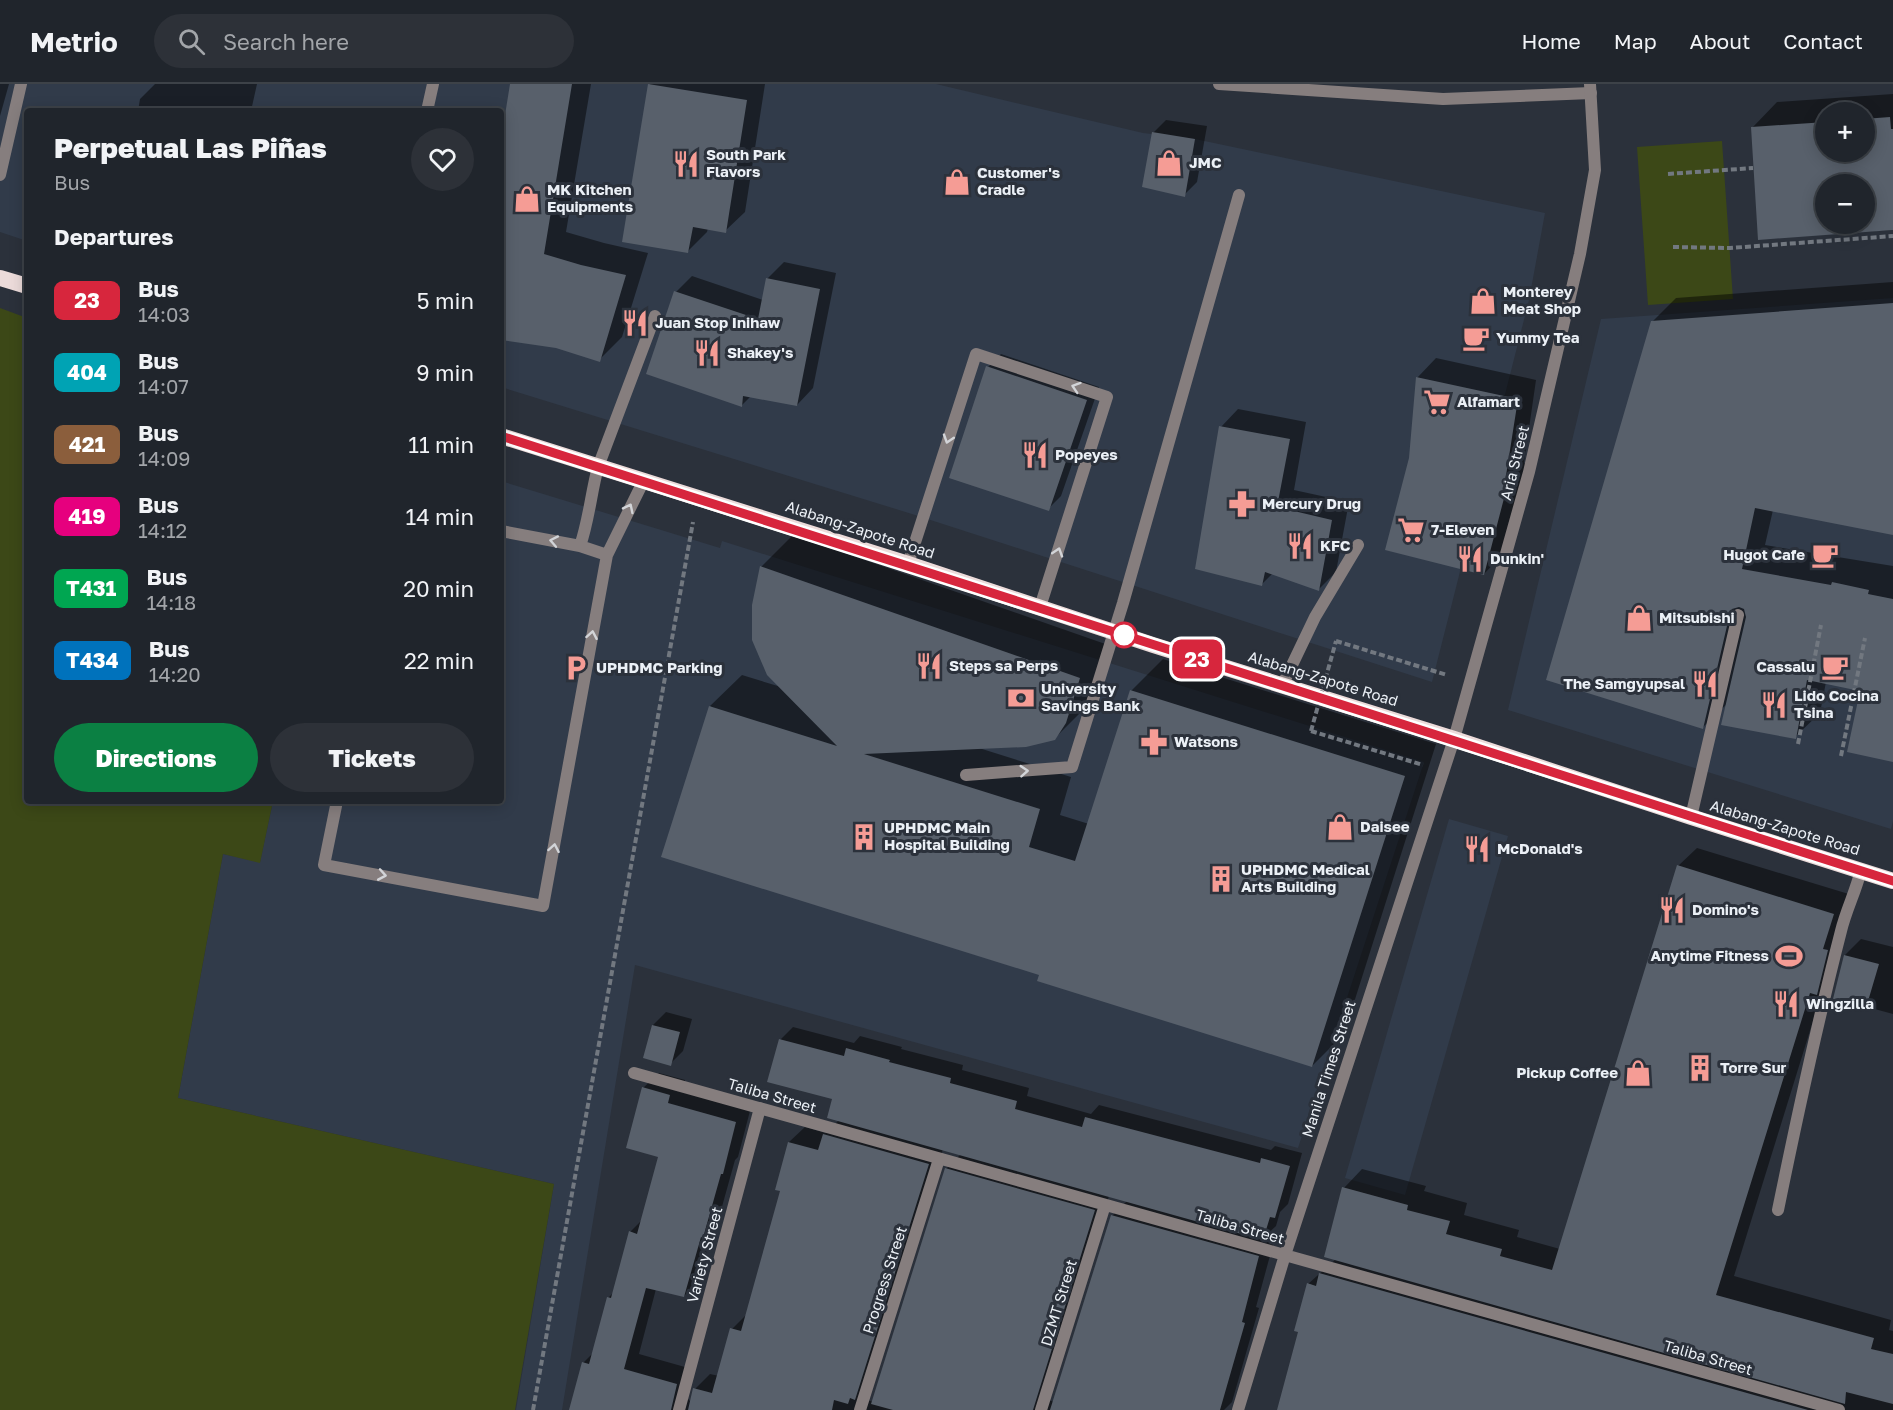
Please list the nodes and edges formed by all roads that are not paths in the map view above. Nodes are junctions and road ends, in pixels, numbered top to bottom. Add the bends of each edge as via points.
1 (21, 84) edge
2 (433, 84) edge
3 (1219, 84) edge
4 (1591, 89) edge
5 (428, 108) edge
6 (0, 175) edge
7 (1239, 195) dead end
8 (0, 278) edge
9 (24, 285) edge
10 (656, 316) dead end
11 (504, 437) edge
12 (598, 467) junction
13 (644, 480) junction
14 (504, 532) edge
15 (1358, 545) dead end
16 (580, 546) junction
17 (607, 555) junction
18 (908, 564) junction
19 (1040, 607) junction
20 (1738, 615) dead end
21 (1114, 632) junction
22 (1282, 686) junction
23 (1454, 739) junction
24 (966, 775) dead end
25 (336, 804) edge
26 (1691, 817) junction
27 (1861, 870) junction
28 (1893, 881) edge
29 (634, 1073) dead end
30 (760, 1108) junction
31 (939, 1159) junction
32 (1105, 1205) junction
33 (1778, 1210) dead end
34 (1285, 1255) junction
35 (679, 1410) edge
36 (860, 1410) edge
37 (1041, 1410) edge
38 (1238, 1410) edge
39 (1839, 1410) edge

1 - 6 street
2 - 5 street
3 - 4 street via 1443,99
4 - 23 street, Aria Street via 1595,170 1580,254 1529,472
7 - 21 street
8 - 9 highway
10 - 12 street
11 - 12 highway, Alabang-Zapote Road
12 - 13 highway, Alabang-Zapote Road
12 - 16 street
17 -> 13 street
13 - 18 highway, Alabang-Zapote Road
16 -> 14 street
15 - 22 street via 1315,617
16 - 17 street
25 -> 17 street via 324,865 543,906
18 - 19 highway, Alabang-Zapote Road
19 -> 18 street via 1107,397 976,354
19 - 21 highway, Alabang-Zapote Road
20 - 26 street
21 - 22 highway, Alabang-Zapote Road
24 -> 21 street via 1072,767
22 - 23 highway, Alabang-Zapote Road
23 - 26 highway, Alabang-Zapote Road
23 - 34 street, Manila Times Street
26 - 27 highway, Alabang-Zapote Road
27 - 28 highway, Alabang-Zapote Road
27 - 33 street via 1818,1022
29 - 30 street, Taliba Street
30 - 31 street, Taliba Street
30 - 35 street, Variety Street
31 - 32 street, Taliba Street
31 - 36 street, Progress Street
32 - 34 street, Taliba Street
32 - 37 street, DZMT Street
34 - 38 street, Manila Times Street
34 - 39 street, Taliba Street

